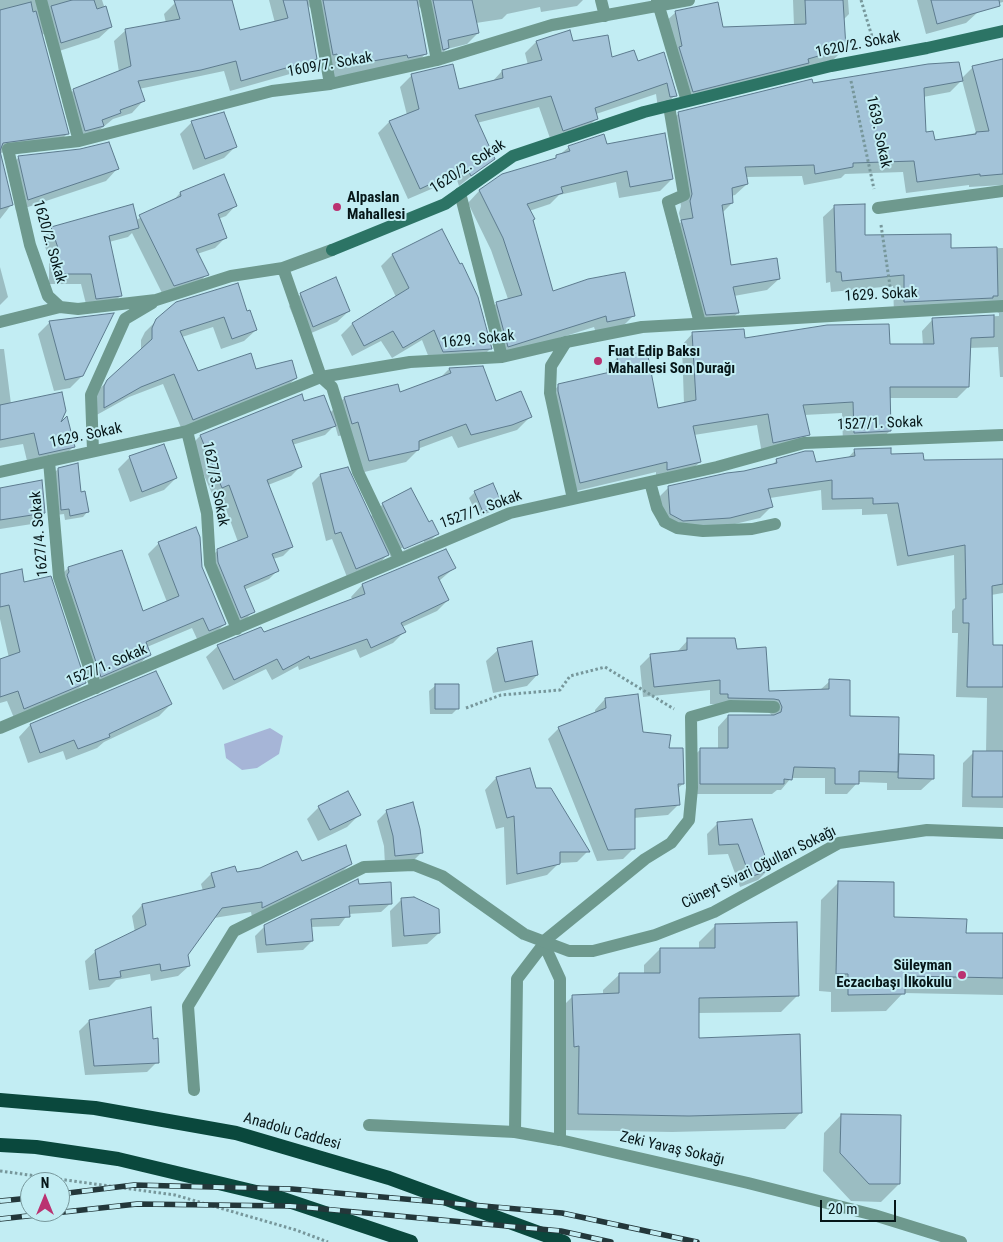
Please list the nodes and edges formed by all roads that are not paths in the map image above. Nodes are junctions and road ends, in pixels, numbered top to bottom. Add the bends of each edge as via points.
1 (41, 0) edge
2 (314, 0) edge
3 (425, 0) edge
4 (601, 0) edge
5 (689, 0) edge
6 (657, 4) edge
7 (604, 16) junction
8 (1003, 30) edge
9 (436, 60) junction
10 (330, 84) junction
11 (687, 102) junction
12 (669, 106) junction
13 (79, 141) junction
14 (8, 149) joint
15 (1003, 191) edge
16 (460, 193) junction
17 (878, 208) road end
18 (332, 250) joint
19 (283, 268) junction
20 (156, 300) junction
21 (1003, 306) edge
22 (60, 307) junction
23 (0, 322) edge
24 (700, 323) junction
25 (566, 342) junction
26 (502, 357) junction
27 (321, 377) junction
28 (188, 431) junction
29 (1003, 435) edge
30 (93, 451) junction
31 (49, 461) junction
32 (0, 472) edge
33 (650, 482) junction
34 (573, 499) junction
35 (775, 524) dead end
36 (399, 558) junction
37 (237, 629) junction
38 (96, 688) junction
39 (774, 707) dead end
40 (0, 728) edge
41 (1003, 833) edge
42 (543, 943) junction
43 (194, 1090) dead end
44 (0, 1100) edge
45 (369, 1125) dead end
46 (515, 1132) junction
47 (560, 1140) junction
48 (0, 1145) edge
49 (411, 1242) edge
50 (564, 1242) edge
51 (961, 1242) edge

1 - 13 street
2 - 10 street
3 - 9 street
4 - 7 street
5 - 6 street, 1609/7. Sokak
6 - 7 street, 1609/7. Sokak
6 - 11 street
7 - 9 street, 1609/7. Sokak via 552,25
8 - 11 main road, 1620/2. Sokak
9 - 10 street, 1609/7. Sokak
10 - 13 street, 1609/7. Sokak via 272,91
11 - 12 main road, 1620/2. Sokak
12 - 16 main road, 1620/2. Sokak via 513,156
12 - 24 street via 684,195 668,202
13 - 14 street, 1609/7. Sokak
14 - 22 street, 1620/2. Sokak via 30,245 48,296
15 - 17 street
16 - 18 main road, 1620/2. Sokak via 444,204
16 - 26 street
18 - 19 street, 1620/2. Sokak
19 - 20 street, 1620/2. Sokak via 231,276
19 - 27 street
20 - 22 street, 1620/2. Sokak via 78,309
20 - 30 street via 125,319 91,395
21 - 24 street, 1629. Sokak
22 - 23 street
24 - 25 street, 1629. Sokak via 642,327
25 - 26 street, 1629. Sokak
25 - 34 street via 551,366 550,393
26 - 27 street, 1629. Sokak via 410,362
27 - 28 street, 1629. Sokak
27 - 36 street via 332,387 358,472
28 - 30 street, 1629. Sokak
28 - 37 street, 1627/3. Sokak via 207,513 210,564
29 - 33 street, 1527/1. Sokak via 804,443
30 - 31 street, 1629. Sokak
31 - 32 street, 1629. Sokak
31 - 38 street, 1627/4. Sokak via 59,577
33 - 34 street, 1527/1. Sokak
33 - 35 street via 657,508 665,522 677,528 742,530
34 - 36 street, 1527/1. Sokak via 510,513
36 - 37 street, 1527/1. Sokak
37 - 38 street, 1527/1. Sokak
38 - 40 street, 1527/1. Sokak
39 - 42 street via 730,706 691,717 689,820 671,843 645,859
41 - 42 street, Cüneyt Sivari Oğulları Sokağı via 927,830 839,843 714,912 655,935 593,951 569,950
42 - 43 street, Cüneyt Sivari Oğulları Sokağı via 524,934 442,876 414,866 364,867 234,931 188,1006
42 - 46 street via 517,979
42 - 47 street via 560,979
44 - 50 highway, Anadolu Caddesi via 95,1108 236,1133 389,1178
45 - 46 street, Zeki Yavaş Sokağı
46 - 47 street, Zeki Yavaş Sokağı
47 - 51 street, Zeki Yavaş Sokağı via 874,1215
48 - 49 highway via 36,1147 137,1164 277,1197

